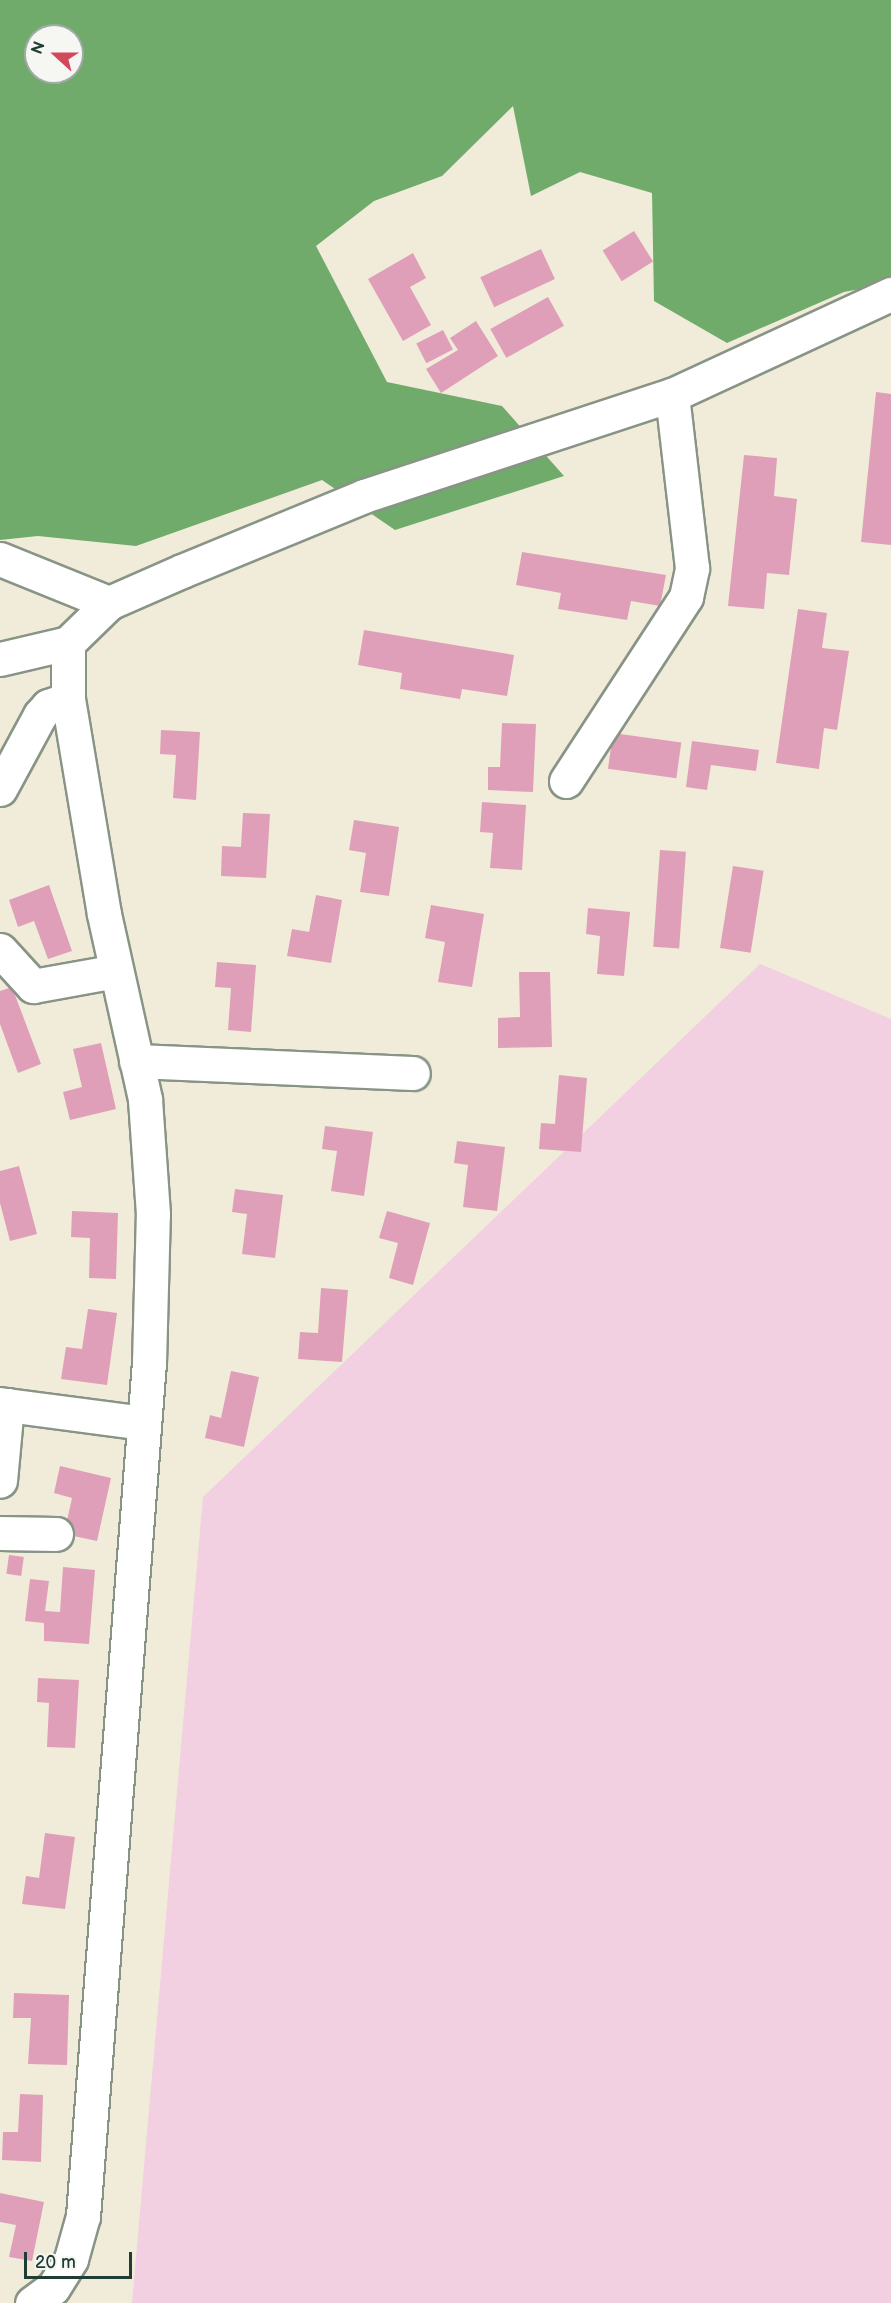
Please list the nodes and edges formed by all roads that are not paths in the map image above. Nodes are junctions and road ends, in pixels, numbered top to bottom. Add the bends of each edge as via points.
1 (891, 294) edge
2 (672, 395) junction
3 (0, 559) edge
4 (109, 603) junction
5 (68, 643) junction
6 (0, 659) edge
7 (68, 699) junction
8 (566, 781) dead end
9 (0, 789) edge
10 (0, 950) edge
11 (116, 971) junction
12 (136, 1061) junction
13 (413, 1073) dead end
14 (3, 1405) edge
15 (143, 1423) junction
16 (0, 1481) edge
17 (0, 1533) edge
18 (56, 1534) dead end
19 (46, 2298) edge

1 - 2 street
2 - 4 street via 364,496
2 - 8 street via 692,568 686,597
3 - 4 street
4 - 5 street
5 - 6 street
5 - 7 street
7 - 9 street via 48,705 40,715
7 - 11 street
10 - 11 street via 33,986
11 - 12 street
12 - 13 street
12 - 15 street via 145,1100 153,1214
14 - 15 street
14 - 16 street
15 - 19 street via 83,2216 71,2259
17 - 18 street

